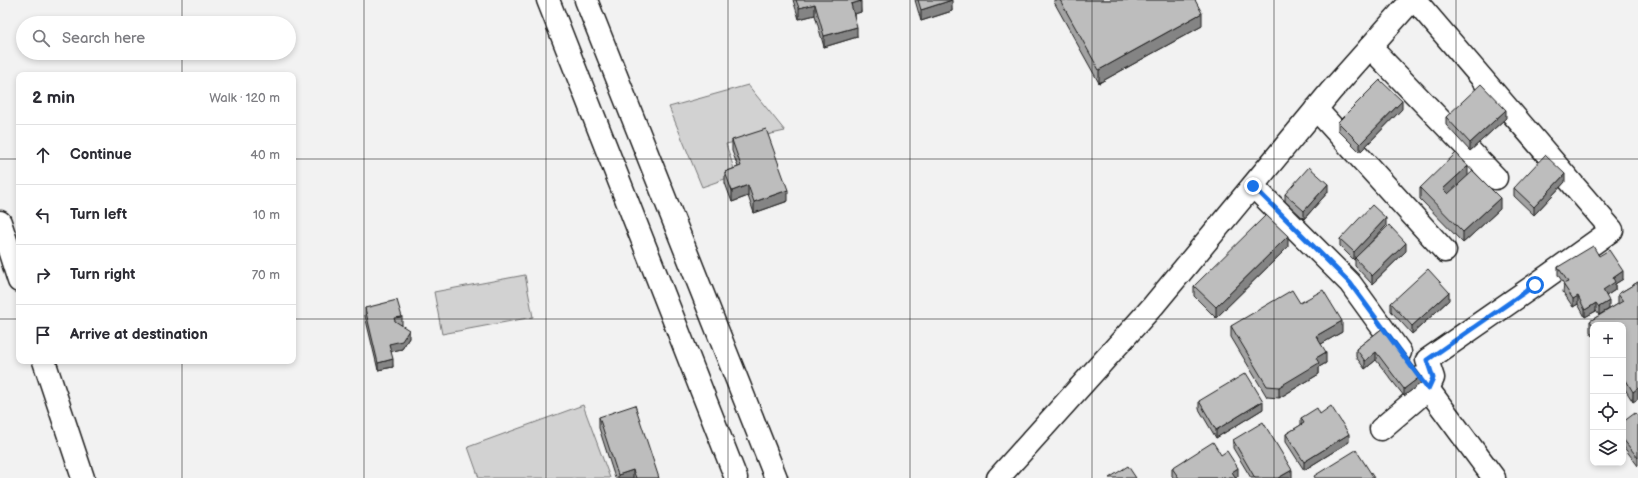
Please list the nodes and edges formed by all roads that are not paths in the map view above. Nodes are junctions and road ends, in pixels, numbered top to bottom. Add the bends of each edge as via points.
1 (548, 0) edge
2 (586, 0) edge
3 (1414, 0) edge
4 (1370, 47) junction
5 (1316, 109) junction
6 (1496, 178) dead end
7 (1253, 186) junction
8 (0, 222) edge
9 (1445, 251) dead end
10 (16, 272) edge
11 (45, 364) edge
12 (1428, 389) junction
13 (1381, 429) dead end
14 (83, 478) edge
15 (736, 478) edge
16 (776, 478) edge
17 (998, 478) edge
18 (1494, 478) edge

1 - 15 street
2 - 16 street
3 - 4 street
3 - 12 street via 1612,230 1427,360 1433,378
4 - 5 street
4 - 6 street
5 - 7 street
5 - 9 street
7 - 12 street via 1350,283
7 - 17 street via 1154,306
8 - 10 street
11 - 14 street
12 - 13 street
12 - 18 street

